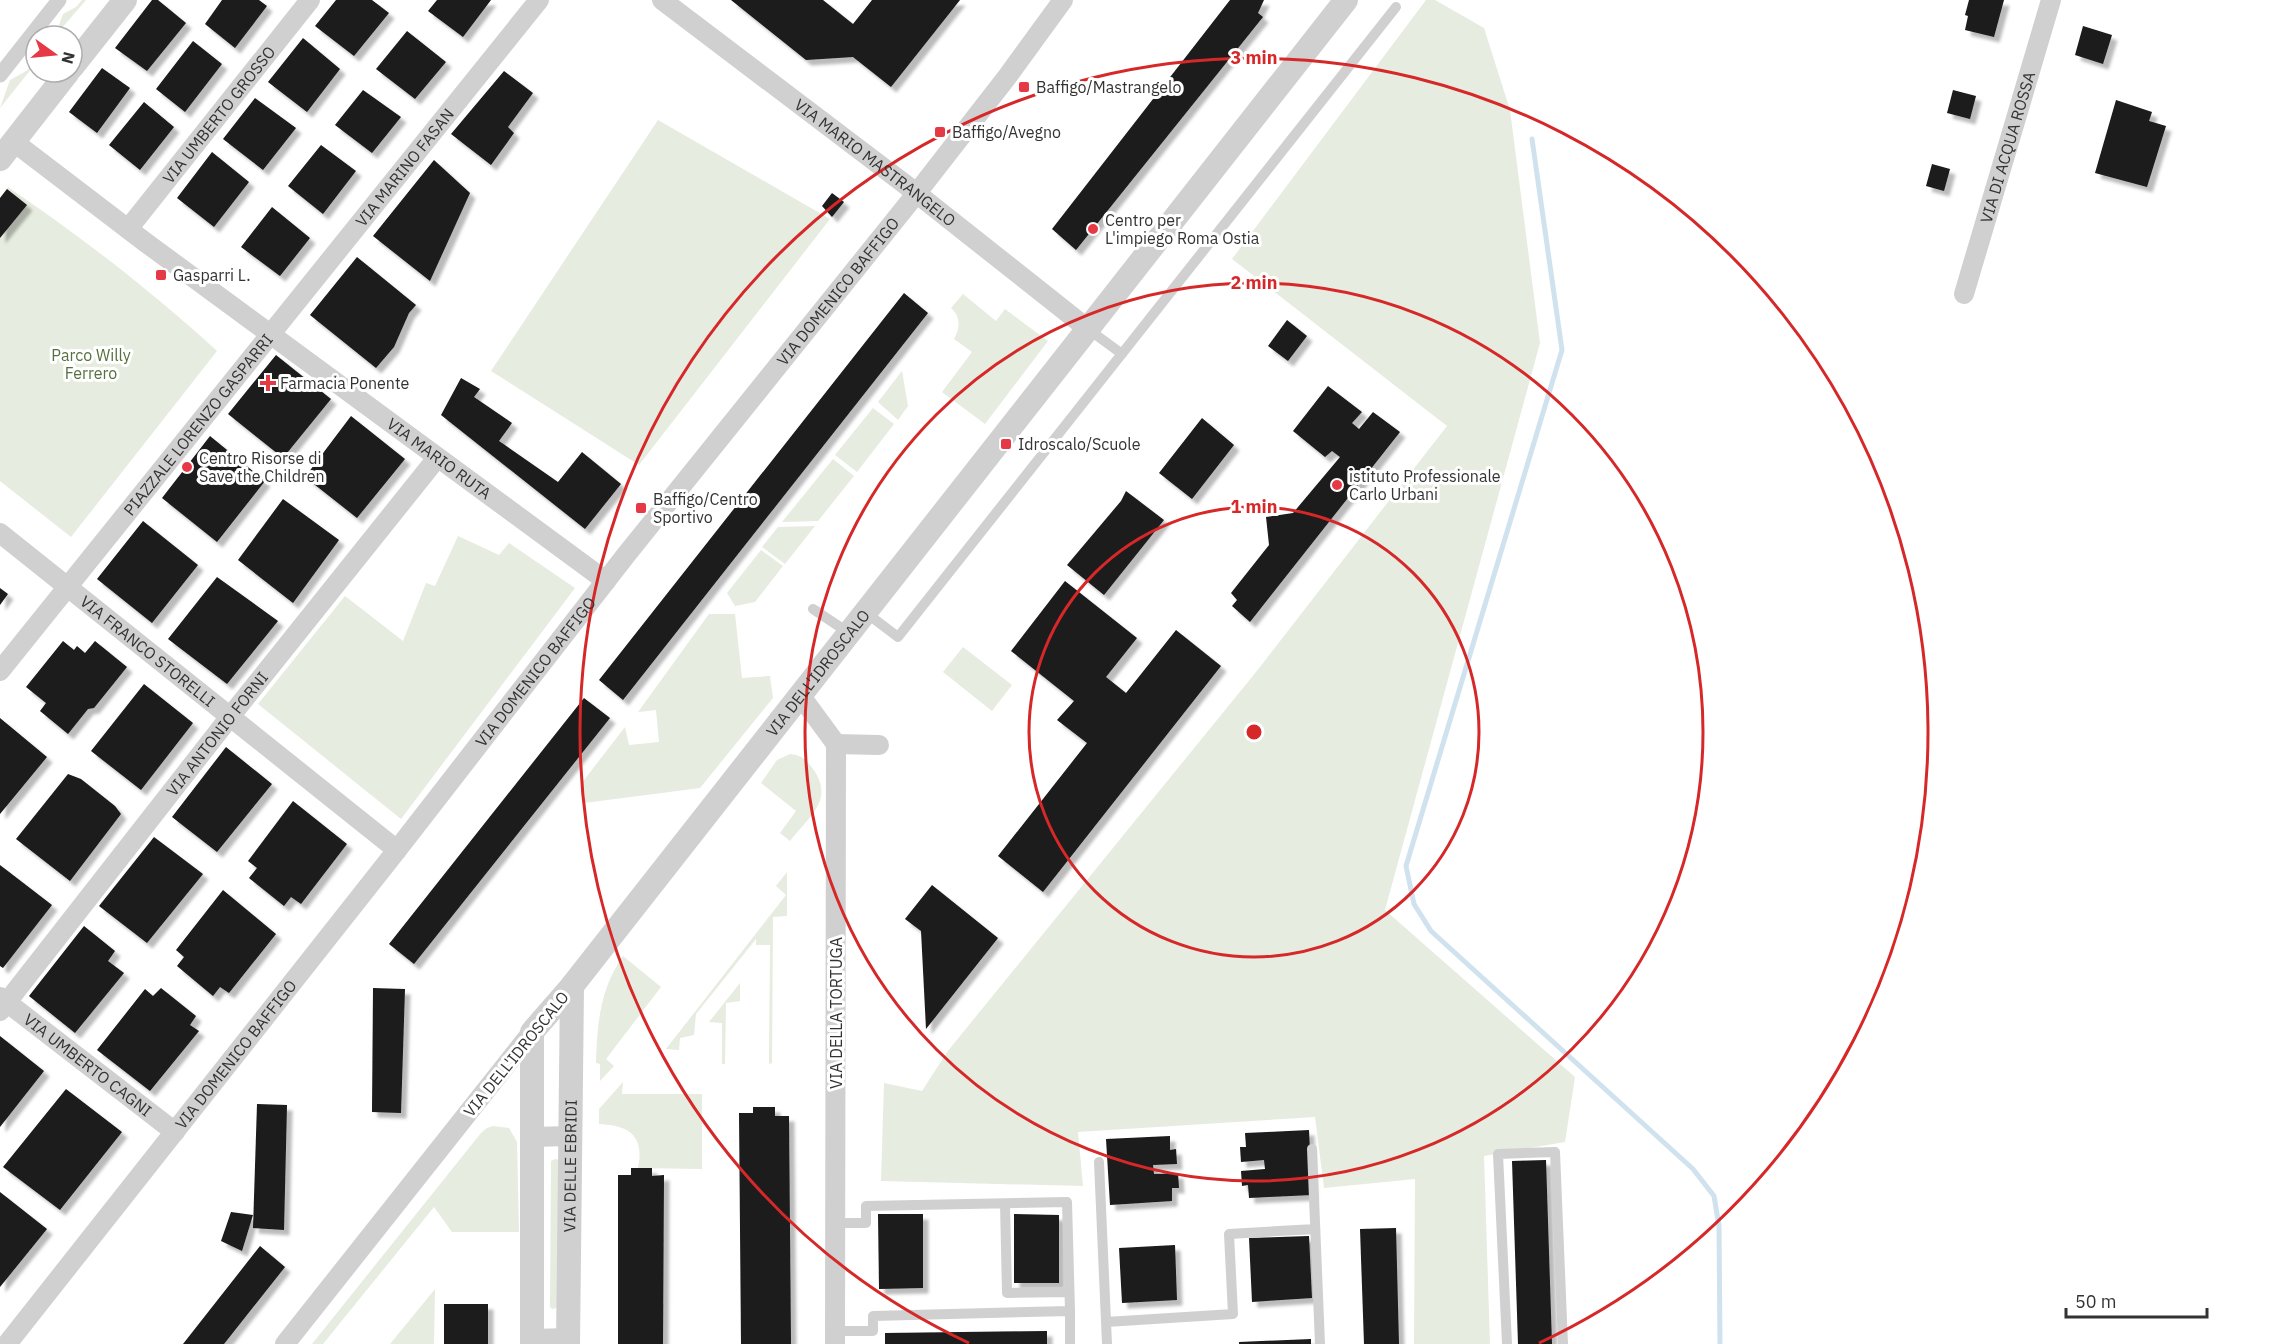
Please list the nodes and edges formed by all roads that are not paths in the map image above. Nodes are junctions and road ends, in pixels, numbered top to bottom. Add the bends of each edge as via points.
1 (59, 0) edge
2 (125, 0) edge
3 (310, 0) edge
4 (539, 0) edge
5 (662, 0) edge
6 (1063, 0) edge
7 (1346, 0) edge
8 (2051, 0) edge
9 (1396, 7) dead end
10 (84, 52) edge
11 (0, 75) edge
12 (59, 84) edge
13 (7, 150) edge
14 (916, 194) junction
15 (128, 229) junction
16 (1964, 294) dead end
17 (1088, 329) junction
18 (272, 334) junction
19 (1122, 354) junction
20 (437, 458) junction
21 (0, 533) edge
22 (606, 581) junction
23 (68, 587) junction
24 (813, 609) dead end
25 (865, 612) junction
26 (849, 633) junction
27 (0, 671) edge
28 (800, 695) junction
29 (229, 718) junction
30 (836, 744) junction
31 (879, 745) dead end
32 (397, 850) junction
33 (572, 986) junction
34 (2, 1004) edge
35 (532, 1032) junction
36 (175, 1132) junction
37 (570, 1136) junction
38 (532, 1137) junction
39 (1312, 1149) dead end
40 (1099, 1162) dead end
41 (1005, 1204) junction
42 (836, 1223) junction
43 (1315, 1229) junction
44 (1069, 1292) junction
45 (1070, 1311) junction
46 (1106, 1322) junction
47 (835, 1337) edge
48 (532, 1341) edge
49 (568, 1341) edge
50 (7, 1344) edge
51 (285, 1344) edge
52 (1070, 1344) edge
53 (1107, 1344) edge
54 (1320, 1344) edge
55 (1507, 1344) edge
56 (1563, 1344) edge

1 - 11 street
2 - 10 street
3 - 15 street, VIA UMBERTO GROSSO
4 - 18 street, VIA MARINO FASAN
5 - 14 street, VIA MARIO MASTRANGELO
6 - 14 street, VIA DOMENICO BAFFIGO
7 - 17 street, VIA DELL'IDROSCALO
8 - 16 street, VIA DI ACQUA ROSSA
9 - 19 lane
12 - 13 street
13 - 15 street, PIAZZALE LORENZO GASPARRI
14 - 17 street, VIA MARIO MASTRANGELO
14 - 22 street, VIA DOMENICO BAFFIGO
15 - 18 street, PIAZZALE LORENZO GASPARRI
17 - 19 lane
17 - 25 street, VIA DELL'IDROSCALO
18 - 20 street, VIA MARIO RUTA
18 - 23 street, PIAZZALE LORENZO GASPARRI
19 - 25 lane via 898,637
20 - 22 street, VIA MARIO RUTA
20 - 29 street, VIA ANTONIO FORNI
21 - 23 street
22 - 32 street, VIA DOMENICO BAFFIGO
23 - 27 street, PIAZZALE LORENZO GASPARRI
23 - 29 street, VIA FRANCO STORELLI
24 - 26 lane
25 - 26 street, VIA DELL'IDROSCALO
26 - 28 street, VIA DELL'IDROSCALO
28 - 30 street
28 - 33 street, VIA DELL'IDROSCALO
29 - 32 street, VIA FRANCO STORELLI
29 - 34 street, VIA ANTONIO FORNI
30 - 31 street
30 - 42 street, VIA DELLA TORTUGA
32 - 36 street, VIA DOMENICO BAFFIGO
33 - 35 street, VIA DELL'IDROSCALO
33 - 37 street, VIA DELLE EBRIDI
34 - 36 street, VIA UMBERTO CAGNI
35 - 38 street
35 - 51 street, VIA DELL'IDROSCALO
36 - 50 street, VIA DOMENICO BAFFIGO
37 - 38 street
37 - 49 street, VIA DELLE EBRIDI
38 - 48 street
39 - 43 lane
40 - 46 lane
41 - 42 lane via 866,1206 866,1223
41 - 44 lane via 1007,1293
41 - 44 lane via 1068,1202
42 - 47 street, VIA DELLA TORTUGA
43 - 46 lane via 1229,1234 1233,1314
43 - 54 lane
44 - 45 lane
45 - 47 lane via 873,1316 873,1331
45 - 52 lane
46 - 53 lane
48 - 49 street
55 - 56 lane via 1498,1154 1555,1152

